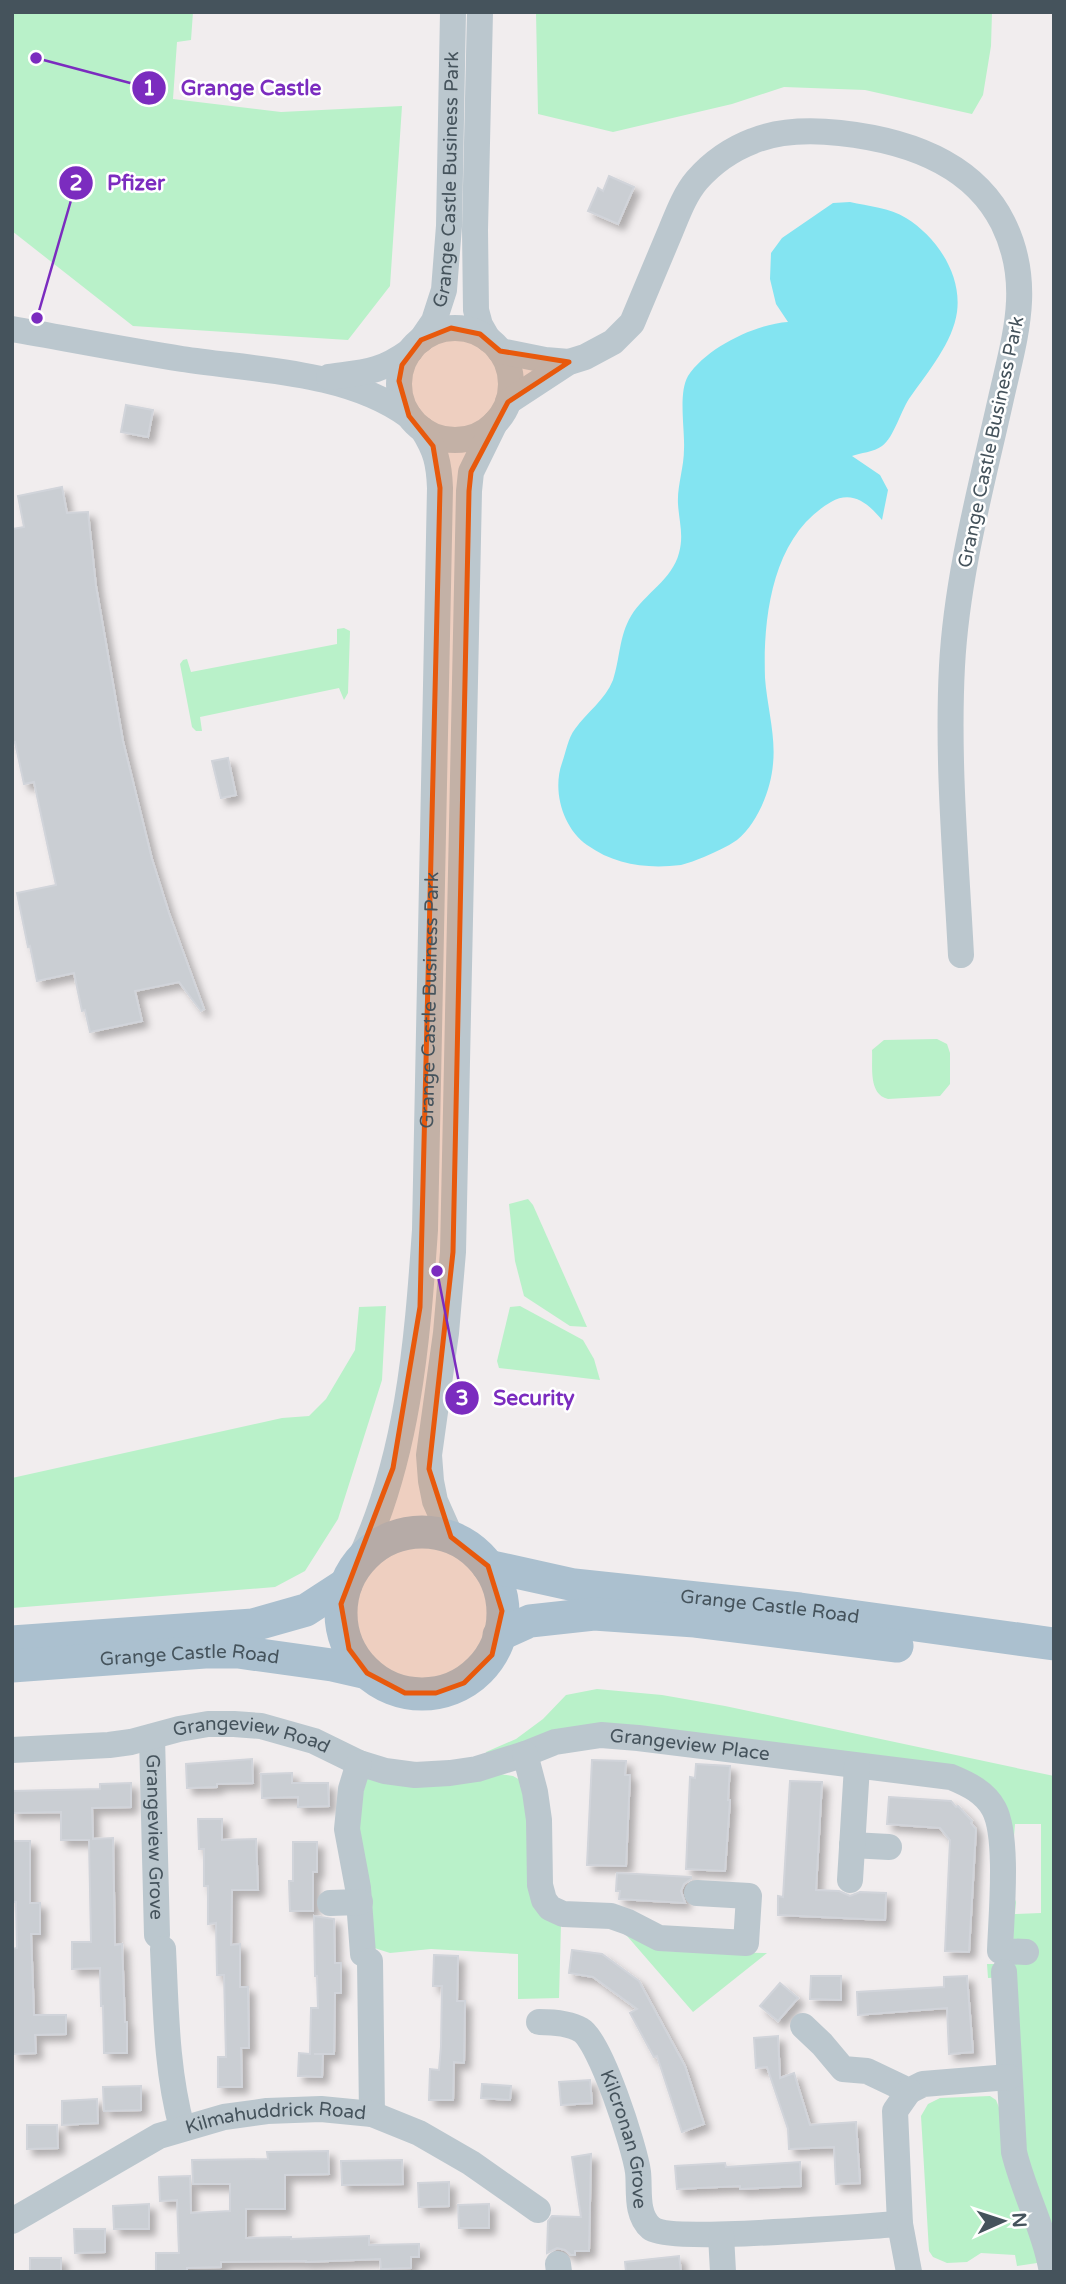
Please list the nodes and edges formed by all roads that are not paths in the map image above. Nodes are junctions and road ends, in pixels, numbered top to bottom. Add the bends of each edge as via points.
1 (453, 12) edge
2 (481, 12) edge
3 (12, 329) edge
4 (415, 345) junction
5 (494, 345) junction
6 (569, 362) junction
7 (320, 379) junction
8 (501, 412) junction
9 (416, 423) junction
10 (961, 955) dead end
11 (451, 1537) junction
12 (488, 1566) junction
13 (352, 1574) junction
14 (499, 1635) junction
15 (12, 1642) edge
16 (1054, 1644) edge
17 (12, 1666) edge
18 (1054, 1668) edge
19 (368, 1674) junction
20 (152, 1737) junction
21 (12, 1750) edge
22 (525, 1754) junction
23 (359, 1763) junction
24 (488, 1766) joint
25 (857, 1766) junction
26 (852, 1845) junction
27 (889, 1847) dead end
28 (850, 1880) dead end
29 (697, 1893) dead end
30 (360, 1902) junction
31 (330, 1903) dead end
32 (1026, 1952) dead end
33 (1004, 1972) dead end
34 (539, 2022) dead end
35 (803, 2026) dead end
36 (1009, 2077) junction
37 (909, 2091) junction
38 (372, 2114) junction
39 (182, 2128) junction
40 (538, 2210) dead end
41 (12, 2221) edge
42 (901, 2224) junction
43 (721, 2235) junction
44 (723, 2272) edge
45 (909, 2272) edge
46 (1052, 2272) edge

1 - 4 street, Grange Castle Business Park via 446,270 434,321
2 - 5 street, Grange Castle Business Park via 476,310
3 - 7 street, Grange Castle Business Park
4 - 5 street via 433,332 451,328 471,331
4 - 7 street, Grange Castle Business Park via 390,365 374,371
4 - 9 street via 402,365 399,381 401,400
5 - 6 street
5 - 8 street via 508,369 510,386
6 - 8 street, Grange Castle Business Park
6 - 10 street, Grange Castle Business Park via 623,334 696,181 730,152 752,141 812,132 897,142 928,153 972,181 1001,219 1012,243 1021,292 968,546 952,664 951,754
7 - 9 street, Grange Castle Business Park via 367,392
8 - 9 street via 475,436 457,440 439,438
8 - 11 street, Grange Castle Business Park via 471,471 469,491 453,1252 429,1455 435,1501
9 - 13 street, Grange Castle Business Park via 433,446 440,488 425,1230 416,1346 402,1428 385,1499
11 - 12 main road, Grange Castle Road via 474,1550
11 - 13 main road, Grange Castle Road via 417,1532 394,1537 377,1546
12 - 14 main road, Grange Castle Road via 500,1598
12 - 16 main road, Grange Castle Road via 574,1585 800,1609
13 - 15 main road, Grange Castle Road via 306,1610 253,1625
13 - 19 main road, Grange Castle Road via 341,1604 342,1625 349,1649
14 - 18 main road, Grange Castle Road via 530,1621 594,1614 695,1621
14 - 19 main road, Grange Castle Road via 492,1655 475,1674 451,1689 405,1693
17 - 19 main road, Grange Castle Road via 205,1652 277,1656
20 - 21 street, Grangeview Road via 109,1745
20 - 23 street, Grangeview Road via 208,1724 261,1726 314,1741
20 - 39 street, Grangeview Grove via 168,2063
22 - 24 street, Grangeview Place
22 - 25 street, Grangeview Place via 555,1742 601,1735
22 - 29 street via 539,1820 540,1885 550,1909 611,1916 659,1938 746,1943 749,1895
23 - 24 street, Grangeview Road via 415,1775
23 - 30 street via 347,1829
25 - 26 street
25 - 32 street, Grangeview Place via 951,1777 975,1788 994,1808 1003,1847 1000,1951
26 - 27 street
26 - 28 street
30 - 31 street
30 - 38 street via 367,1957
33 - 36 street
34 - 43 street, Kilcronan Grove via 582,2030 596,2049 634,2152 638,2198 651,2228
35 - 37 street via 843,2069 867,2071
36 - 37 street via 923,2084
36 - 46 street via 1014,2152
37 - 42 street via 895,2111
38 - 39 street, Kilmahuddrick Road via 321,2109 267,2111
38 - 40 street, Kilmahuddrick Road via 419,2133 471,2163
39 - 41 street, Kilmahuddrick Road via 159,2136
42 - 43 street
42 - 45 street
43 - 44 street

